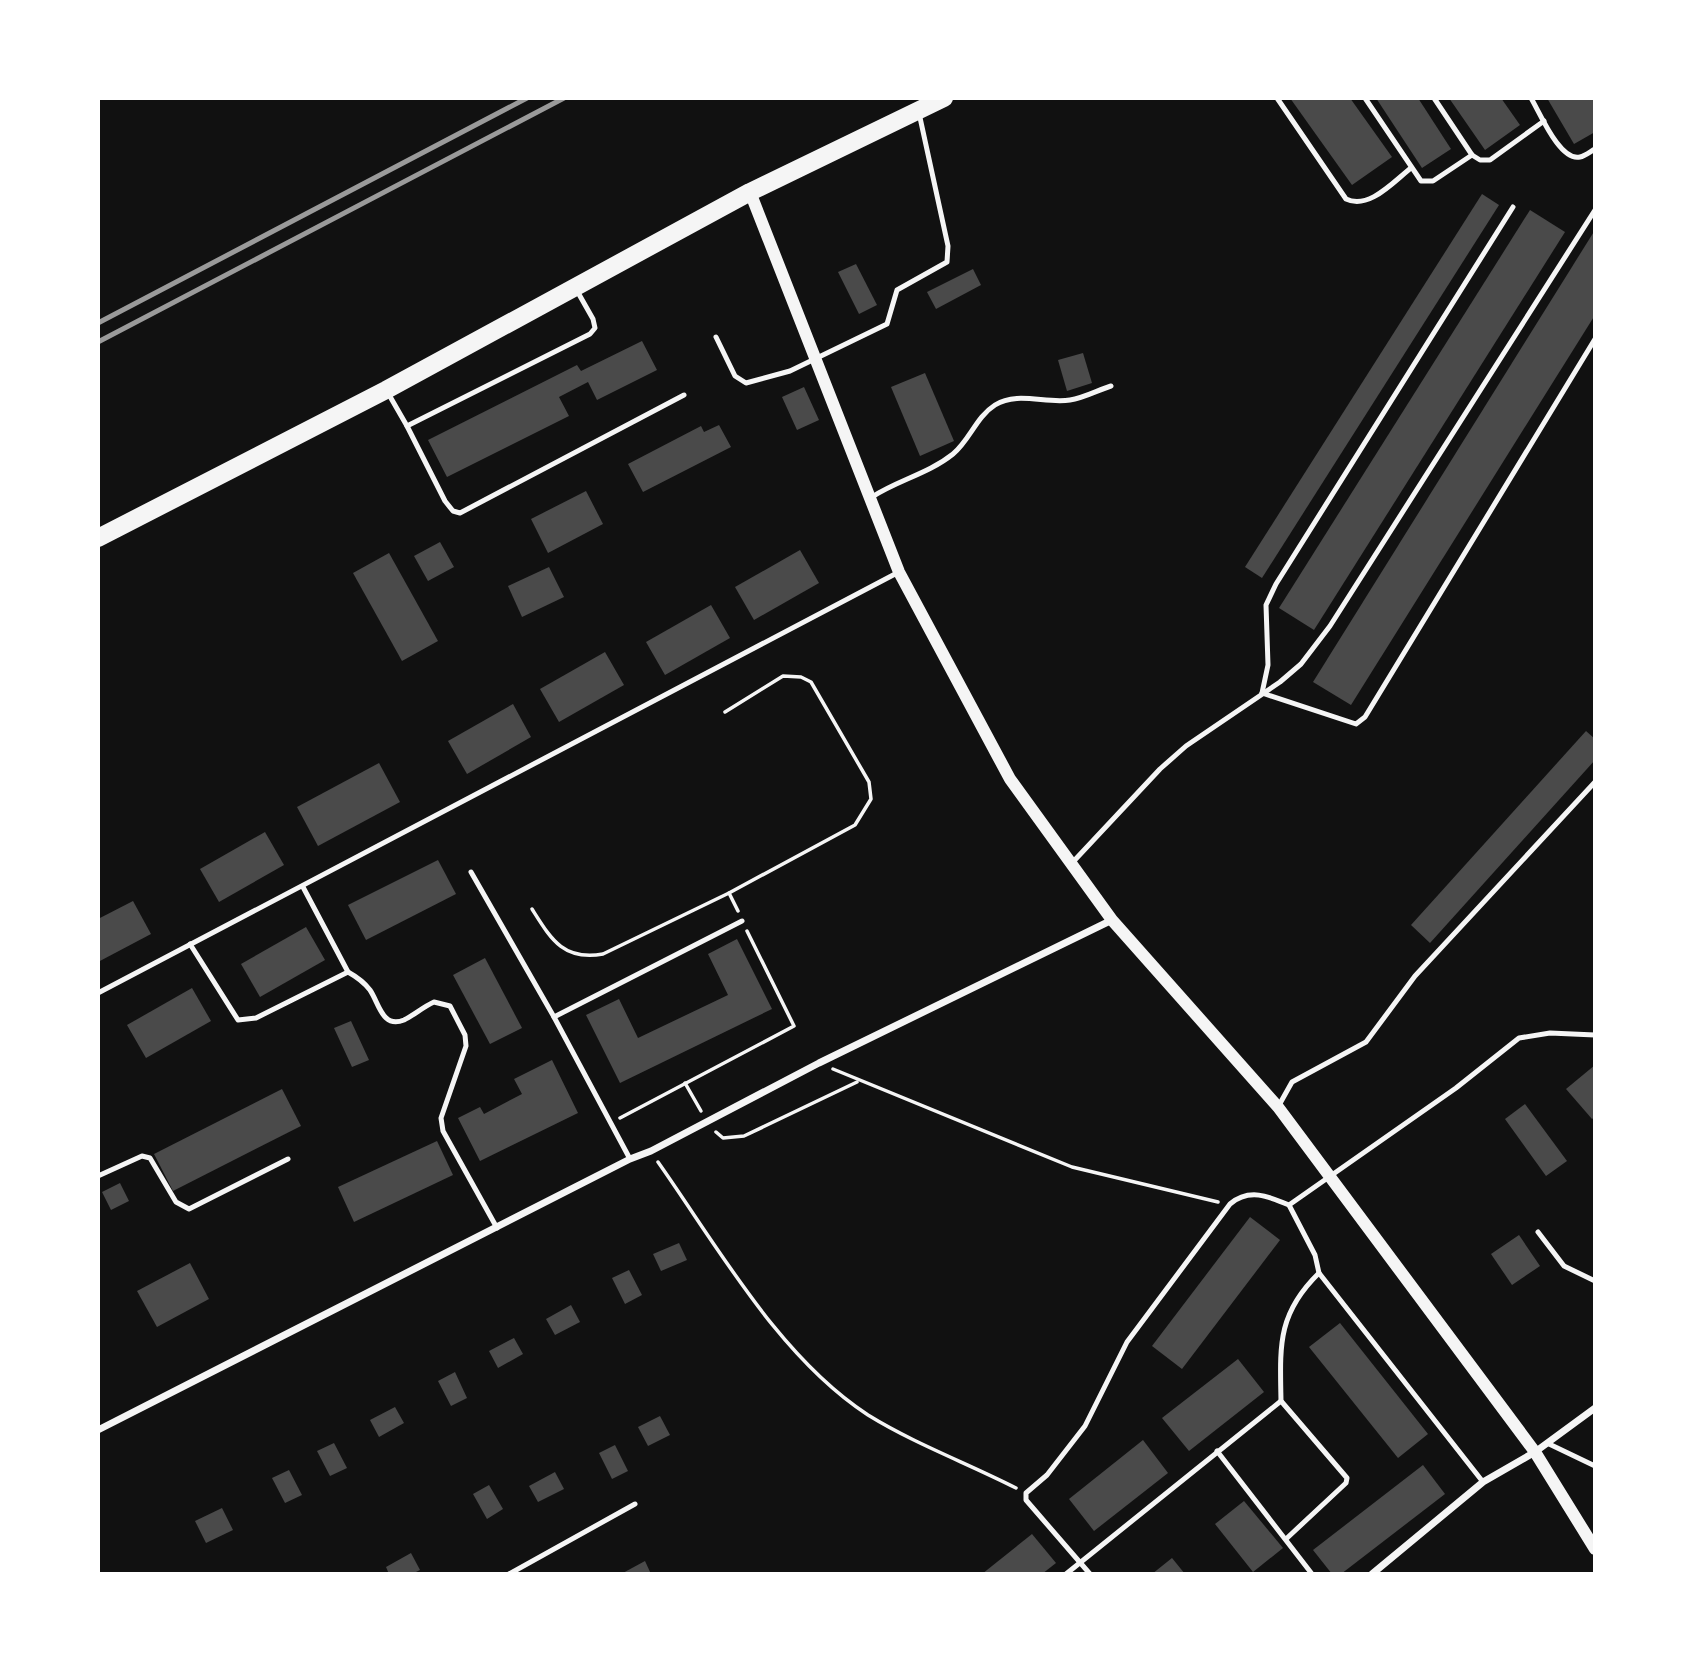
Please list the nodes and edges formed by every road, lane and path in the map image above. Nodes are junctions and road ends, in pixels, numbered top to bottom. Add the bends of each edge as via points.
1 (944, 98) edge
2 (1277, 98) edge
3 (1364, 98) edge
4 (1434, 98) edge
5 (1531, 98) edge
6 (918, 111) junction
7 (1544, 121) junction
8 (1595, 149) edge
9 (1472, 155) junction
10 (1410, 168) junction
11 (750, 192) junction
12 (1513, 207) dead end
13 (1595, 210) edge
14 (576, 289) junction
15 (716, 337) dead end
16 (1595, 340) edge
17 (816, 360) junction
18 (1111, 386) dead end
19 (386, 390) junction
20 (684, 396) dead end
21 (407, 426) junction
22 (872, 497) junction
23 (98, 538) edge
24 (899, 572) junction
25 (1262, 693) junction
26 (725, 712) dead end
27 (1595, 782) edge
28 (1070, 865) junction
29 (471, 872) dead end
30 (303, 887) junction
31 (729, 894) junction
32 (532, 909) dead end
33 (1112, 920) junction
34 (743, 921) junction
35 (190, 944) junction
36 (348, 972) junction
37 (98, 993) edge
38 (554, 1017) junction
39 (1595, 1035) edge
40 (820, 1063) junction
41 (858, 1081) junction
42 (685, 1083) junction
43 (1278, 1107) junction
44 (707, 1121) junction
45 (611, 1122) junction
46 (651, 1151) junction
47 (288, 1159) dead end
48 (630, 1159) junction
49 (98, 1176) edge
50 (1330, 1177) junction
51 (1230, 1204) junction
52 (1289, 1205) junction
53 (497, 1228) junction
54 (1538, 1232) dead end
55 (1319, 1273) junction
56 (1595, 1281) edge
57 (1281, 1401) junction
58 (1595, 1408) edge
59 (98, 1430) edge
60 (1547, 1443) junction
61 (1217, 1451) junction
62 (1535, 1452) junction
63 (1595, 1466) edge
64 (1483, 1482) junction
65 (1026, 1493) junction
66 (635, 1504) dead end
67 (1286, 1539) junction
68 (1595, 1549) edge
69 (1081, 1563) junction
70 (509, 1574) edge
71 (1066, 1574) edge
72 (1090, 1574) edge
73 (1312, 1574) edge
74 (1372, 1574) edge

1 - 6 main road
2 - 10 lane via 1346,199 1368,201
3 - 10 lane
4 - 9 lane
5 - 7 lane
6 - 11 main road
6 - 17 lane via 948,246 947,262 897,290 887,324
7 - 8 lane via 1562,151 1572,157
7 - 9 lane via 1490,160
9 - 10 lane via 1433,181 1421,181
11 - 14 main road
11 - 17 street
12 - 25 lane via 1276,584 1266,605 1268,665
13 - 25 lane via 1330,626 1301,664
14 - 19 main road
14 - 21 lane via 593,319 595,328 590,334
15 - 17 lane via 735,376 746,383
16 - 25 lane via 1365,717 1356,724 1339,721
17 - 22 street
18 - 22 lane via 1070,400 1016,399 996,404 956,452 934,468 887,486
19 - 21 lane
19 - 23 main road
20 - 21 lane via 460,513 445,501
22 - 24 street
24 - 28 street via 1010,779
24 - 30 lane
25 - 28 lane via 1160,769
26 - 31 path via 783,676 811,682 869,782 871,799 855,825
27 - 43 lane via 1415,976 1366,1042 1292,1082
28 - 33 street
29 - 38 lane
30 - 35 lane
30 - 36 lane
31 - 32 path via 603,954 583,958 566,951
31 - 34 path
33 - 40 street
33 - 43 street
34 - 38 lane
34 - 42 path via 793,1026
35 - 36 lane via 238,1020 256,1018
35 - 37 lane
36 - 53 lane via 361,979 384,1017 393,1021 402,1021 434,1002 450,1006 466,1046 441,1118 443,1131
38 - 45 lane
39 - 50 lane via 1550,1033 1518,1038
40 - 41 path
40 - 44 street
41 - 44 path via 731,1139 723,1138
41 - 51 path via 1072,1167
42 - 44 path
42 - 45 path
43 - 50 street
44 - 46 street
45 - 48 lane
46 - 48 street
46 - 65 path via 777,1330 809,1365 866,1413 909,1439
47 - 49 lane via 190,1209 176,1202 150,1158 142,1156
48 - 53 street
50 - 52 lane
50 - 62 street
51 - 52 lane via 1259,1194
51 - 65 lane via 1127,1342 1085,1426 1047,1475
52 - 55 lane via 1315,1255
53 - 59 street
54 - 56 lane via 1564,1266
55 - 57 lane via 1289,1310 1283,1333
55 - 64 lane
57 - 61 lane
57 - 67 lane via 1347,1478
58 - 60 street
60 - 62 street
60 - 63 lane
61 - 67 lane
61 - 69 lane
62 - 64 street
62 - 68 street
64 - 74 street
65 - 69 lane via 1027,1500
66 - 70 lane
67 - 73 lane
69 - 71 lane
69 - 72 lane

